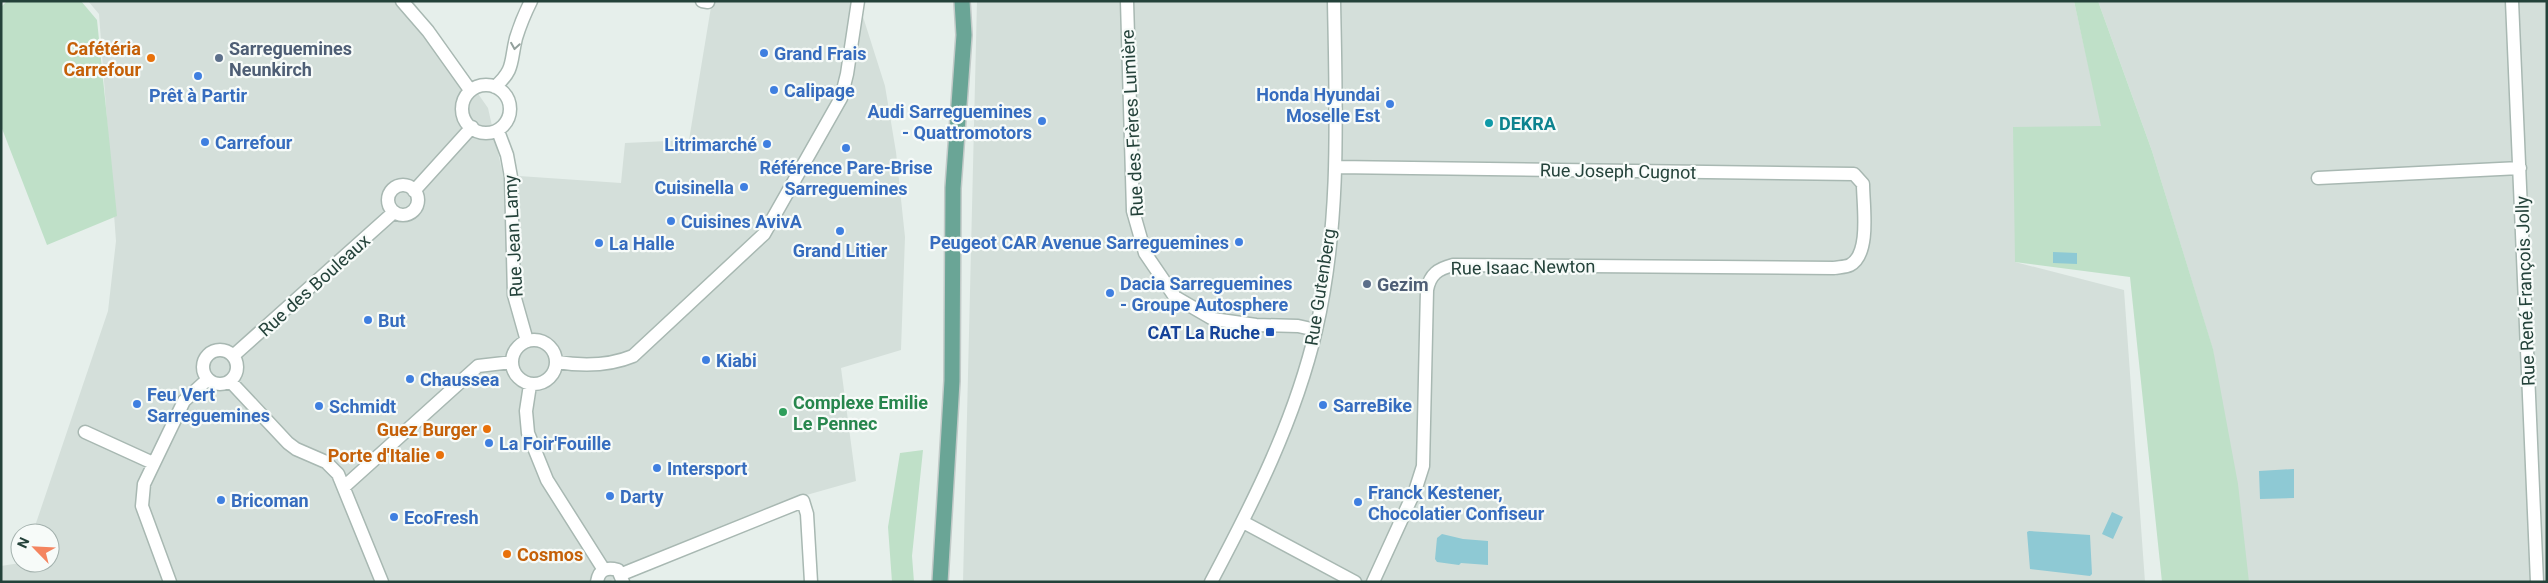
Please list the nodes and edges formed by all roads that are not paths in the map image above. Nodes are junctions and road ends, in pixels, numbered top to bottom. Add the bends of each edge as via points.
1 (402, 1) edge
2 (531, 1) edge
3 (858, 1) edge
4 (962, 1) edge
5 (1127, 1) edge
6 (1334, 1) edge
7 (2512, 1) edge
8 (495, 87) junction
9 (470, 90) junction
10 (472, 127) junction
11 (498, 130) junction
12 (1336, 168) junction
13 (2520, 168) junction
14 (2318, 178) dead end
15 (414, 191) junction
16 (394, 212) junction
17 (1863, 216) joint
18 (1316, 330) junction
19 (527, 341) junction
20 (233, 356) junction
21 (512, 362) junction
22 (557, 362) junction
23 (208, 379) junction
24 (230, 381) junction
25 (530, 385) junction
26 (85, 432) dead end
27 (153, 463) junction
28 (345, 486) junction
29 (1243, 522) junction
30 (604, 570) junction
31 (623, 578) edge
32 (170, 582) edge
33 (382, 582) edge
34 (598, 582) edge
35 (812, 582) edge
36 (940, 582) edge
37 (1211, 582) edge
38 (1355, 582) edge
39 (1374, 582) edge
40 (2537, 582) edge

1 - 9 street
2 -> 8 street via 516,40 512,67 508,76
3 - 22 street via 841,98 764,234 633,356 610,363 574,365
4 - 36 main road via 964,35 953,188 952,381
5 - 18 street, Rue des Frères Lumière via 1133,211 1145,252 1175,297 1213,318
6 - 12 street, Rue Gutenberg
7 - 13 street, Rue René François Jolly
8 - 9 street via 481,85
8 - 11 street via 506,97 510,112
9 - 10 street via 462,108
10 - 11 street via 482,132
10 - 15 street, Rue des Bouleaux
11 - 19 street, Rue Jean Lamy via 511,177 514,295
12 - 17 street, Rue Joseph Cugnot via 1854,174 1864,184
12 - 18 street, Rue Gutenberg via 1326,273
13 - 14 street
13 - 40 street, Rue René François Jolly
15 - 16 street, Rue des Bouleaux via 417,199 413,211 401,215
15 - 16 street via 406,186 393,189 388,201
16 - 20 street, Rue des Bouleaux
17 - 39 street, Rue Isaac Newton via 1864,249 1849,266 1834,268 1453,265 1438,269 1429,279 1427,290 1422,466 1416,488
18 - 29 street, Rue Gutenberg via 1277,451
19 - 21 street via 515,351
19 - 22 street via 541,341 548,345
20 - 23 street via 223,350 208,355 203,368
20 - 24 street via 237,372
21 - 25 street via 516,376
21 - 28 street via 478,366
22 - 25 street via 549,379
23 - 24 street via 220,385
23 - 27 street via 184,401
24 - 28 street via 288,443 326,462
25 - 30 street via 526,411 528,433 547,480
26 - 27 street
27 - 32 street via 144,484 142,506
28 - 33 street
29 - 37 street, Rue Gutenberg
29 - 38 street
30 - 31 street via 610,568
30 - 34 street
31 - 35 street via 803,501 808,521

